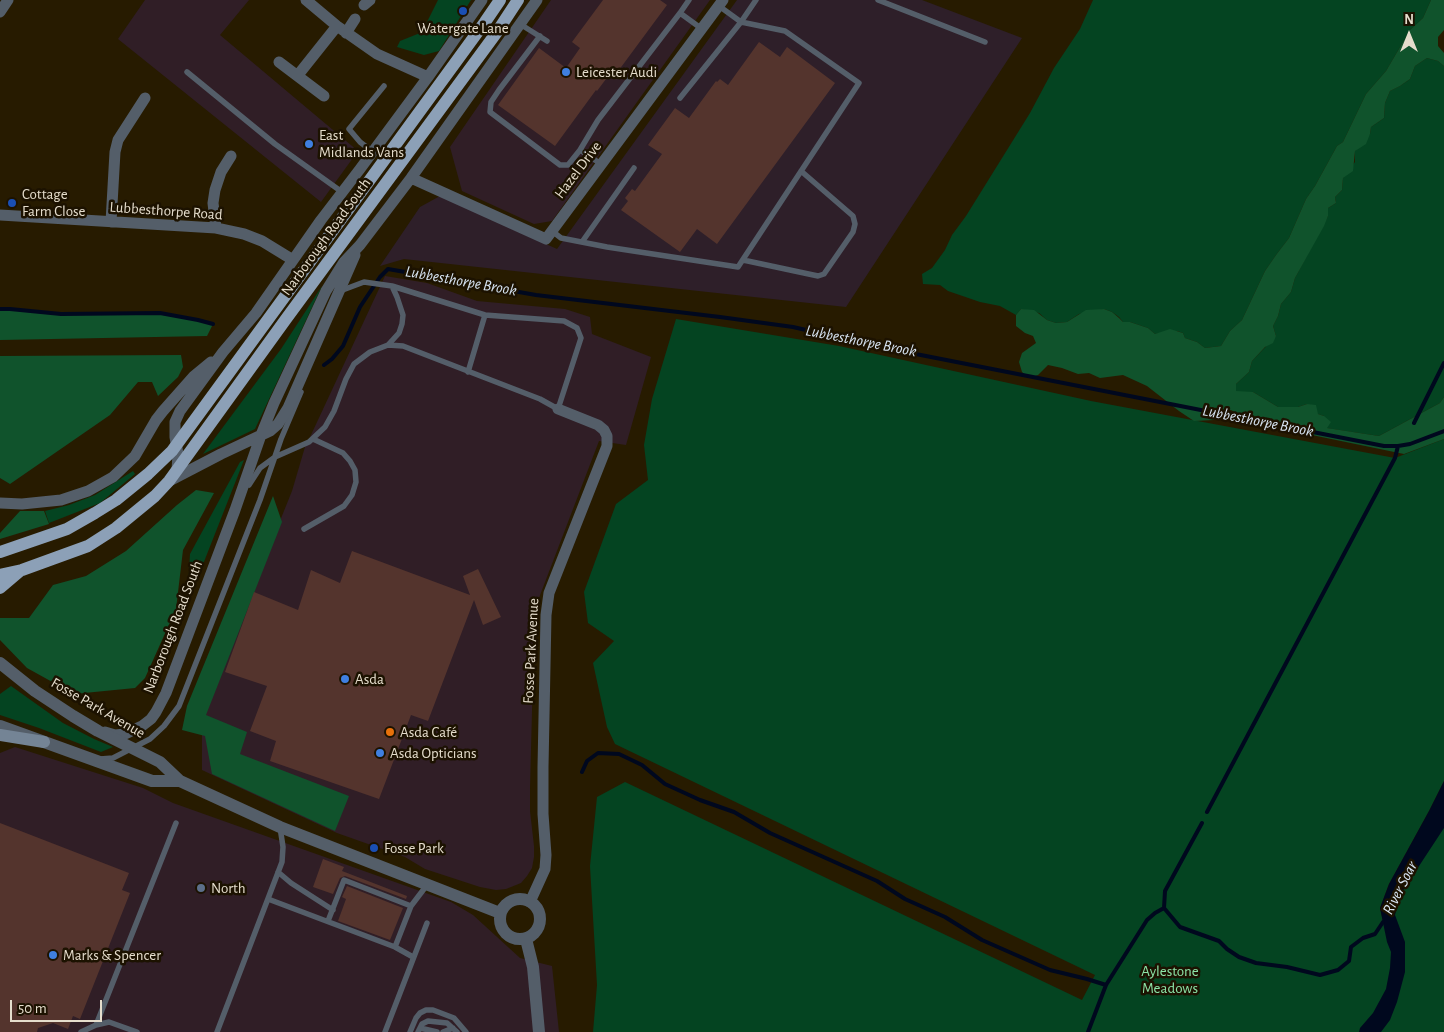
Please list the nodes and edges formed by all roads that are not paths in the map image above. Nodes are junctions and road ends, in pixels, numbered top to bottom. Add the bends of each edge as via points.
1 (8, 0) edge
2 (306, 0) edge
3 (482, 0) edge
4 (500, 0) edge
5 (518, 0) edge
6 (537, 0) edge
7 (689, 0) edge
8 (756, 0) edge
9 (878, 0) edge
10 (721, 3) edge
11 (0, 12) edge
12 (680, 12) junction
13 (355, 18) dead end
14 (741, 22) junction
15 (520, 24) junction
16 (342, 29) junction
17 (702, 29) junction
18 (540, 36) junction
19 (547, 41) dead end
20 (985, 42) dead end
21 (279, 62) dead end
22 (187, 72) dead end
23 (298, 75) junction
24 (428, 77) junction
25 (384, 86) dead end
26 (324, 96) dead end
27 (145, 98) dead end
28 (680, 98) dead end
29 (580, 150) junction
30 (373, 152) junction
31 (231, 156) dead end
32 (601, 164) junction
33 (634, 168) dead end
34 (801, 171) junction
35 (411, 178) junction
36 (342, 192) junction
37 (0, 215) edge
38 (111, 222) junction
39 (216, 228) junction
40 (552, 231) junction
41 (582, 242) junction
42 (360, 245) junction
43 (293, 260) junction
44 (743, 260) junction
45 (392, 286) junction
46 (340, 291) junction
47 (485, 315) junction
48 (388, 345) junction
49 (314, 347) junction
50 (223, 352) junction
51 (468, 372) junction
52 (558, 409) junction
53 (262, 435) junction
54 (313, 439) junction
55 (176, 444) junction
56 (275, 457) junction
57 (176, 470) junction
58 (169, 481) junction
59 (0, 503) edge
60 (236, 510) junction
61 (304, 529) dead end
62 (0, 552) edge
63 (22, 570) junction
64 (0, 574) edge
65 (0, 588) edge
66 (0, 663) edge
67 (0, 726) edge
68 (98, 731) junction
69 (0, 735) edge
70 (44, 742) junction
71 (133, 748) junction
72 (94, 760) junction
73 (180, 781) junction
74 (176, 823) dead end
75 (280, 826) junction
76 (278, 872) junction
77 (427, 885) junction
78 (268, 899) junction
79 (530, 902) junction
80 (411, 906) junction
81 (333, 910) junction
82 (500, 913) junction
83 (328, 921) junction
84 (427, 923) dead end
85 (526, 939) junction
86 (395, 948) junction
87 (414, 957) junction
88 (96, 1025) junction
89 (419, 1030) edge
90 (455, 1030) edge
91 (81, 1032) edge
92 (136, 1032) edge
93 (217, 1032) edge
94 (385, 1032) edge
95 (410, 1032) edge
96 (437, 1032) edge
97 (443, 1032) edge
98 (466, 1032) edge
99 (539, 1032) edge

1 - 11 street
2 - 16 street
3 - 24 street, Narborough Road South
4 - 55 main road, Narborough Road South
5 - 57 main road, Narborough Road South
6 - 15 street, Narborough Road South
7 - 12 lane
8 - 14 lane
9 - 20 lane
10 - 14 lane
10 - 17 street, Hazel Drive
12 - 17 lane
12 - 29 lane via 598,120
13 - 16 street
14 - 28 lane
14 - 34 lane via 784,31 859,83
15 - 18 lane
15 - 35 street, Narborough Road South
16 - 23 street
16 - 24 street via 377,54
17 - 32 street, Hazel Drive
18 - 19 lane
18 - 29 lane via 490,102 490,112 560,165 568,166
21 - 23 street
22 - 36 lane via 275,144
23 - 26 street
24 - 30 street, Narborough Road South
25 - 30 lane via 349,129
27 - 38 street via 118,140
29 - 32 lane
30 - 36 street, Narborough Road South
31 - 39 street via 215,190
32 - 40 street, Hazel Drive
33 - 41 lane
34 - 44 lane
34 - 44 lane via 852,216 853,232 824,274 818,276
35 - 40 street via 546,239
35 - 42 street, Narborough Road South
36 - 43 street, Narborough Road South
37 - 38 street, Lubbesthorpe Road
38 - 39 street, Lubbesthorpe Road
39 - 43 street, Lubbesthorpe Road via 262,241
40 - 41 lane via 560,238
41 - 44 lane via 738,267
42 - 46 street, Narborough Road South
42 - 53 street, Narborough Road South via 344,262 326,291
43 - 50 street, Narborough Road South
45 - 46 lane via 364,282
45 - 47 lane
45 - 48 lane via 403,315 399,333
46 - 49 street, Narborough Road South
47 - 51 lane
47 - 52 lane via 561,321 577,328 581,338
48 - 51 lane via 403,346
48 - 54 lane via 370,352 354,364 334,411
49 - 53 street, Narborough Road South via 288,408 278,424
49 - 56 lane via 312,367
50 - 55 street, Narborough Road South via 180,410 175,422
50 - 59 street, Narborough Road South via 178,394 156,420 134,456 113,477 88,491 61,500
51 - 52 lane
52 - 79 street, Fosse Park Avenue via 598,425 607,436 607,446 549,593 543,757 546,855 545,869
53 - 58 street, Narborough Road South
53 - 60 street, Narborough Road South
54 - 56 lane
54 - 61 lane via 343,453 355,470 356,482 352,496 344,506
55 - 57 street, Narborough Road South
55 - 62 main road, Narborough Road South via 148,474 96,514 67,529
56 - 60 lane via 252,478
56 - 71 lane via 179,706 150,739
57 - 58 main road, Narborough Road South
58 - 63 main road, Narborough Road South via 116,528 88,546
60 - 68 street, Narborough Road South via 156,712 142,726 125,734
63 - 64 main road, Narborough Road South
63 - 65 main road
66 - 68 street, Fosse Park Avenue via 35,691
67 - 70 street, Fosse Park Avenue
68 - 71 street, Fosse Park Avenue
69 - 70 main road
70 - 72 street, Fosse Park Avenue
71 - 72 lane via 113,758
71 - 73 street, Fosse Park Avenue via 160,762
72 - 73 street, Fosse Park Avenue via 152,781
73 - 75 street, Fosse Park Avenue
74 - 88 lane
75 - 76 lane via 284,854
75 - 77 street, Fosse Park Avenue
76 - 78 lane
76 - 81 lane
77 - 80 lane
77 - 82 street, Fosse Park Avenue
78 - 83 lane
78 - 93 lane
79 - 82 street via 512,900
79 - 85 street via 540,918 536,931
80 - 81 lane via 344,880
80 - 86 lane
81 - 83 lane
82 - 85 street via 500,926 508,936
83 - 86 lane
84 - 87 lane
85 - 99 street via 533,967
86 - 87 lane
87 - 94 lane
88 - 91 lane
88 - 92 lane via 109,1022
89 - 90 lane via 428,1021 447,1023
89 - 96 lane
90 - 97 lane
95 - 98 lane via 416,1018 426,1010 454,1018

